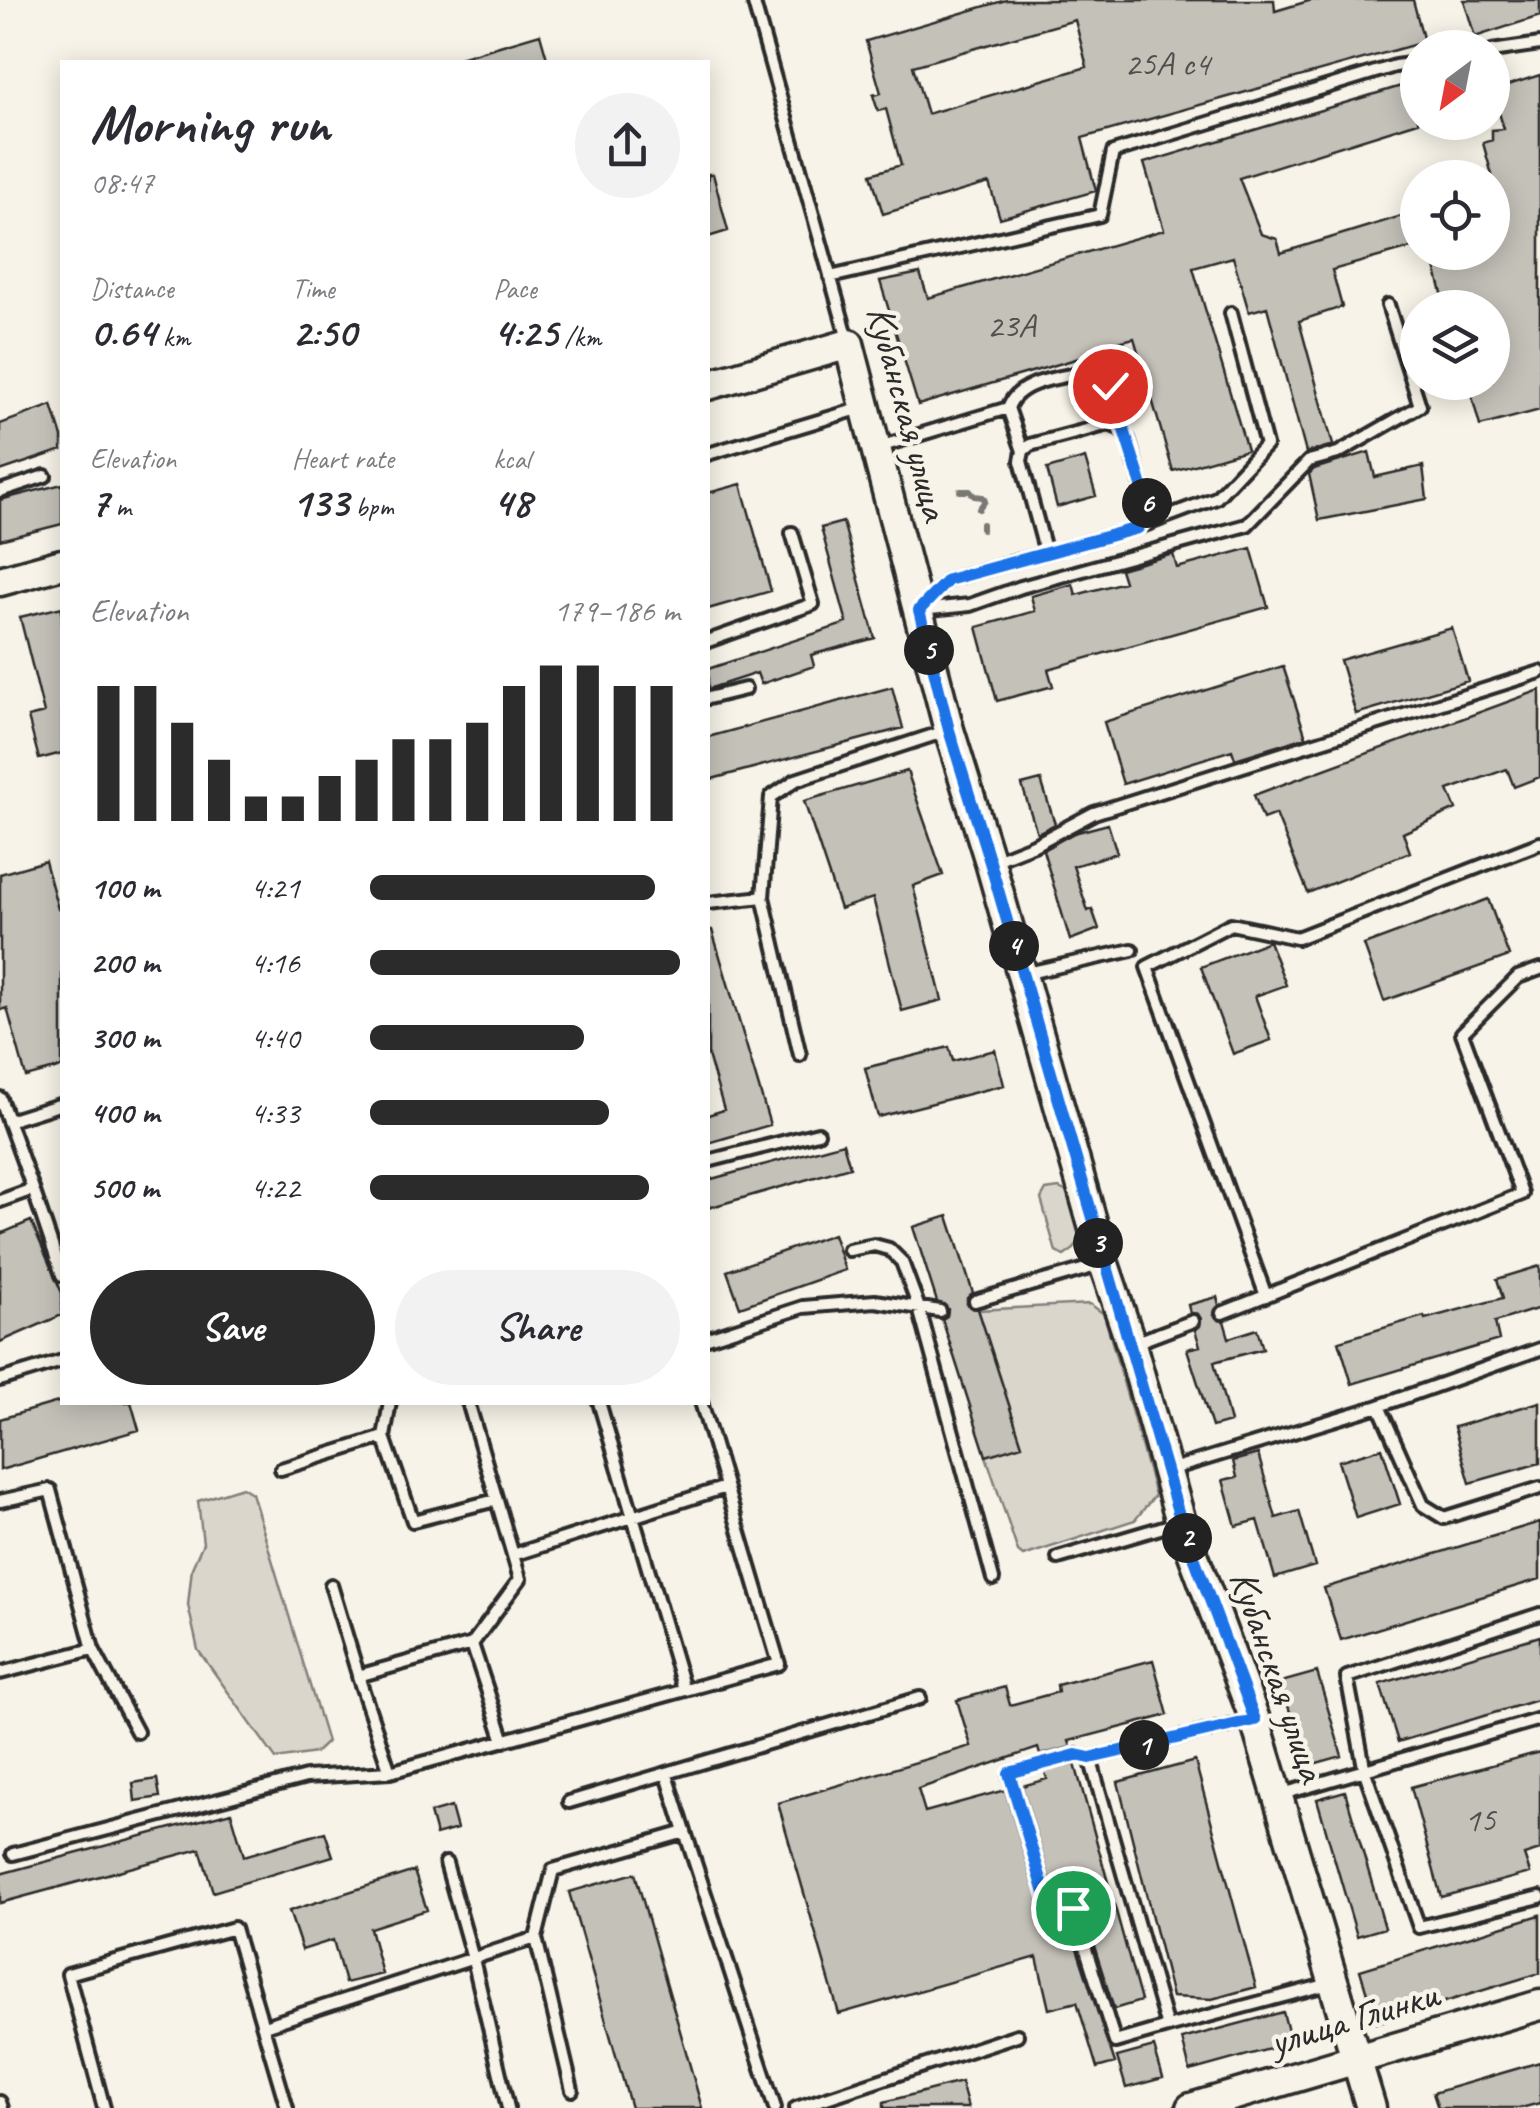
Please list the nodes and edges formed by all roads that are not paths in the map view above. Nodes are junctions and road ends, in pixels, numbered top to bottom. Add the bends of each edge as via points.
1 (753, 0) edge
2 (1540, 44) edge
3 (1510, 48) edge
4 (1400, 65) edge
5 (830, 277) junction
6 (1388, 305) dead end
7 (1231, 313) dead end
8 (849, 344) junction
9 (710, 384) edge
10 (865, 407) junction
11 (1008, 408) junction
12 (1121, 429) junction
13 (878, 448) junction
14 (1023, 450) junction
15 (710, 453) edge
16 (45, 476) dead end
17 (0, 490) edge
18 (1138, 528) junction
19 (792, 532) dead end
20 (1046, 553) junction
21 (60, 565) edge
22 (0, 581) edge
23 (919, 610) junction
24 (710, 640) edge
25 (1540, 672) edge
26 (745, 689) dead end
27 (710, 698) edge
28 (949, 730) junction
29 (1540, 843) edge
30 (990, 862) junction
31 (763, 897) junction
32 (710, 902) edge
33 (1132, 950) dead end
34 (1540, 970) edge
35 (1022, 974) junction
36 (800, 1055) dead end
37 (0, 1098) edge
38 (60, 1105) edge
39 (8, 1122) junction
40 (818, 1133) dead end
41 (710, 1160) edge
42 (33, 1189) junction
43 (0, 1201) edge
44 (849, 1250) dead end
45 (1104, 1264) junction
46 (60, 1268) edge
47 (1266, 1296) junction
48 (975, 1301) dead end
49 (919, 1308) junction
50 (940, 1311) dead end
51 (1222, 1313) dead end
52 (1192, 1321) dead end
53 (710, 1337) edge
54 (1131, 1344) junction
55 (1540, 1349) edge
56 (60, 1362) edge
57 (0, 1380) edge
58 (389, 1405) edge
59 (469, 1405) edge
60 (600, 1405) edge
61 (701, 1405) edge
62 (1379, 1406) junction
63 (384, 1437) junction
64 (281, 1469) dead end
65 (1168, 1470) junction
66 (726, 1488) junction
67 (1540, 1488) edge
68 (496, 1500) junction
69 (0, 1501) edge
70 (1181, 1522) junction
71 (513, 1554) junction
72 (1058, 1558) dead end
73 (993, 1579) dead end
74 (331, 1585) dead end
75 (1540, 1614) edge
76 (472, 1644) junction
77 (93, 1649) junction
78 (0, 1672) edge
79 (360, 1682) junction
80 (684, 1690) junction
81 (920, 1698) dead end
82 (1255, 1720) junction
83 (1540, 1720) edge
84 (137, 1732) dead end
85 (504, 1741) junction
86 (1090, 1758) junction
87 (390, 1772) junction
88 (1364, 1772) junction
89 (667, 1775) junction
90 (1278, 1796) junction
91 (569, 1802) dead end
92 (685, 1832) junction
93 (12, 1854) dead end
94 (446, 1863) dead end
95 (1540, 1897) edge
96 (536, 1938) junction
97 (474, 1958) junction
98 (1334, 1982) junction
99 (1540, 2004) edge
100 (264, 2026) junction
101 (1166, 2028) junction
102 (1017, 2035) dead end
103 (1357, 2060) junction
104 (572, 2090) dead end
105 (1206, 2106) edge
106 (104, 2108) edge
107 (288, 2108) edge
108 (508, 2108) edge
109 (776, 2108) edge
110 (796, 2108) edge
111 (1371, 2108) edge

1 - 5 lane, Кубанская улица
2 - 3 lane
4 - 5 lane via 1113,152 1100,215
5 - 8 lane, Кубанская улица
6 - 23 lane via 1420,406 1338,453 1309,461 1247,525 954,609
7 - 18 lane via 1266,446 1216,498
8 - 9 main road
8 - 10 main road, Кубанская улица
10 - 13 main road, Кубанская улица
10 - 15 lane
11 - 12 lane via 1022,388 1092,370 1110,386
11 - 13 lane
11 - 14 lane
12 - 14 lane via 1109,424
12 - 18 lane via 1150,511
13 - 23 main road, Кубанская улица
14 - 20 lane
16 - 17 lane
18 - 20 lane
19 - 24 lane via 813,604
20 - 23 lane via 948,580
21 - 22 main road
23 - 28 main road, Кубанская улица
25 - 30 lane via 1094,812
26 - 27 lane
28 - 30 main road, Кубанская улица
28 - 31 lane via 796,780 771,797
29 - 47 lane via 1297,938 1231,924 1147,967
30 - 35 main road, Кубанская улица
31 - 32 lane
31 - 36 lane
33 - 35 lane
34 - 47 lane via 1518,978 1462,1033 1522,1194
35 - 45 main road, Кубанская улица
37 - 39 lane
38 - 39 lane
39 - 42 lane
40 - 41 lane
42 - 43 lane
42 - 46 lane
44 - 49 lane via 889,1250 902,1262
45 - 48 lane
45 - 54 main road, Кубанская улица
47 - 51 lane
49 - 50 lane
49 - 53 lane via 876,1301 803,1307
49 - 73 lane
52 - 54 lane
54 - 65 main road, Кубанская улица
55 - 62 lane
56 - 57 lane
58 - 63 lane
59 - 68 lane
60 - 80 lane
61 - 66 lane
62 - 65 lane
62 - 67 lane via 1424,1505 1444,1518
63 - 64 lane
63 - 68 lane via 412,1521
65 - 70 main road, Кубанская улица
66 - 71 lane
66 - 80 lane via 779,1664
68 - 71 lane
69 - 77 lane via 50,1490
70 - 72 lane
70 - 82 main road, Кубанская улица
71 - 76 lane via 520,1579
74 - 79 lane
75 - 88 lane via 1346,1678
76 - 79 lane via 358,1676
76 - 85 lane
77 - 78 lane
77 - 84 lane
79 - 87 lane
80 - 85 lane
81 - 89 lane
82 - 86 lane
82 - 90 main road, Кубанская улица
83 - 88 lane
85 - 87 lane
86 - 101 lane
86 - 101 lane via 1076,1755 1009,1773 1051,1913 1073,1908 1115,2042
87 - 93 lane via 306,1778
88 - 90 lane
88 - 95 lane via 1418,1927
89 - 91 lane
89 - 92 lane
90 - 98 main road, Кубанская улица
92 - 96 lane via 552,1870
92 - 109 lane
94 - 97 lane
96 - 97 lane
96 - 104 lane
97 - 100 lane
97 - 108 lane
98 - 101 lane
98 - 103 main road, Кубанская улица
99 - 103 main road, улица Глинки
100 - 106 lane via 234,1928 68,1974
100 - 107 lane
102 - 110 lane
103 - 105 main road, улица Глинки
103 - 111 main road, Кубанская улица

